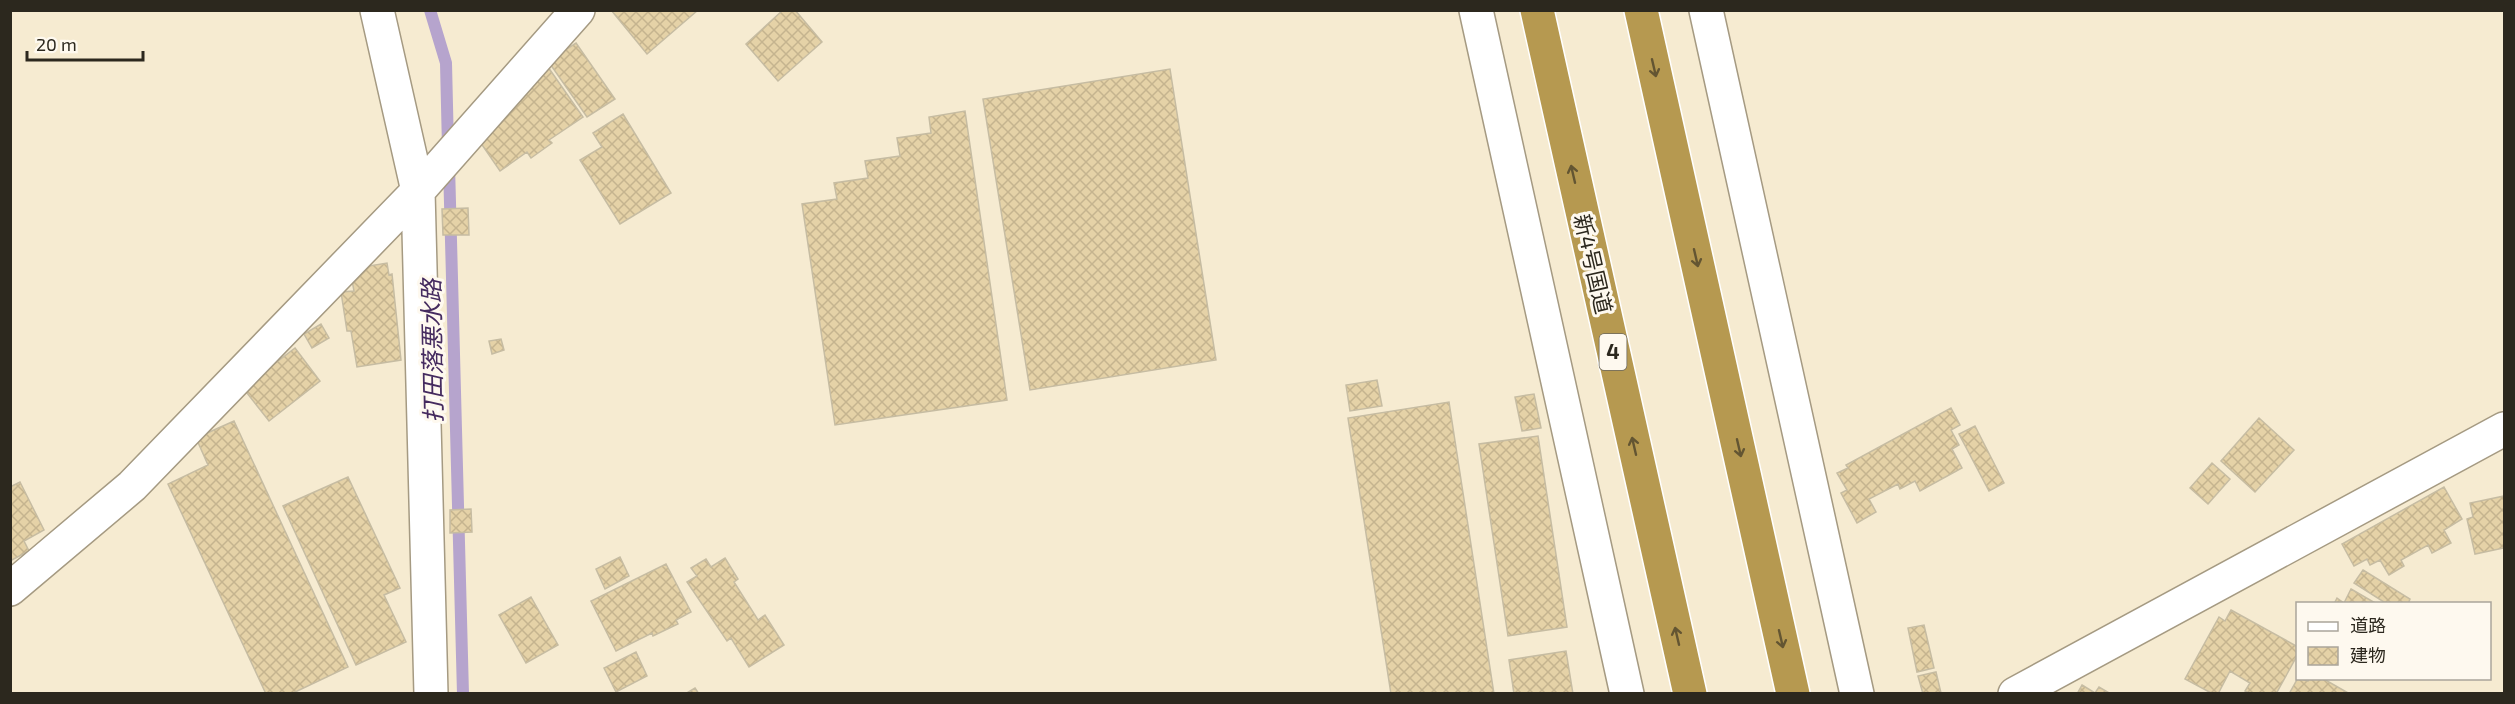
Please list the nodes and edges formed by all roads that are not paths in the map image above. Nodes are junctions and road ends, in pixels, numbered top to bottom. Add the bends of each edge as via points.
1 (377, 10) edge
2 (578, 10) edge
3 (1476, 10) edge
4 (1537, 10) edge
5 (1641, 10) edge
6 (1706, 10) edge
7 (418, 191) junction
8 (2505, 429) edge
9 (10, 589) edge
10 (431, 693) edge
11 (1627, 693) edge
12 (1690, 693) edge
13 (1793, 693) edge
14 (1857, 693) edge
15 (2015, 693) edge

1 - 7 street
2 - 7 street
3 - 11 street
12 -> 4 highway, 新4号国道 / 4
5 -> 13 highway
6 - 14 street
7 - 9 street via 132,486
7 - 10 street
8 - 15 street

